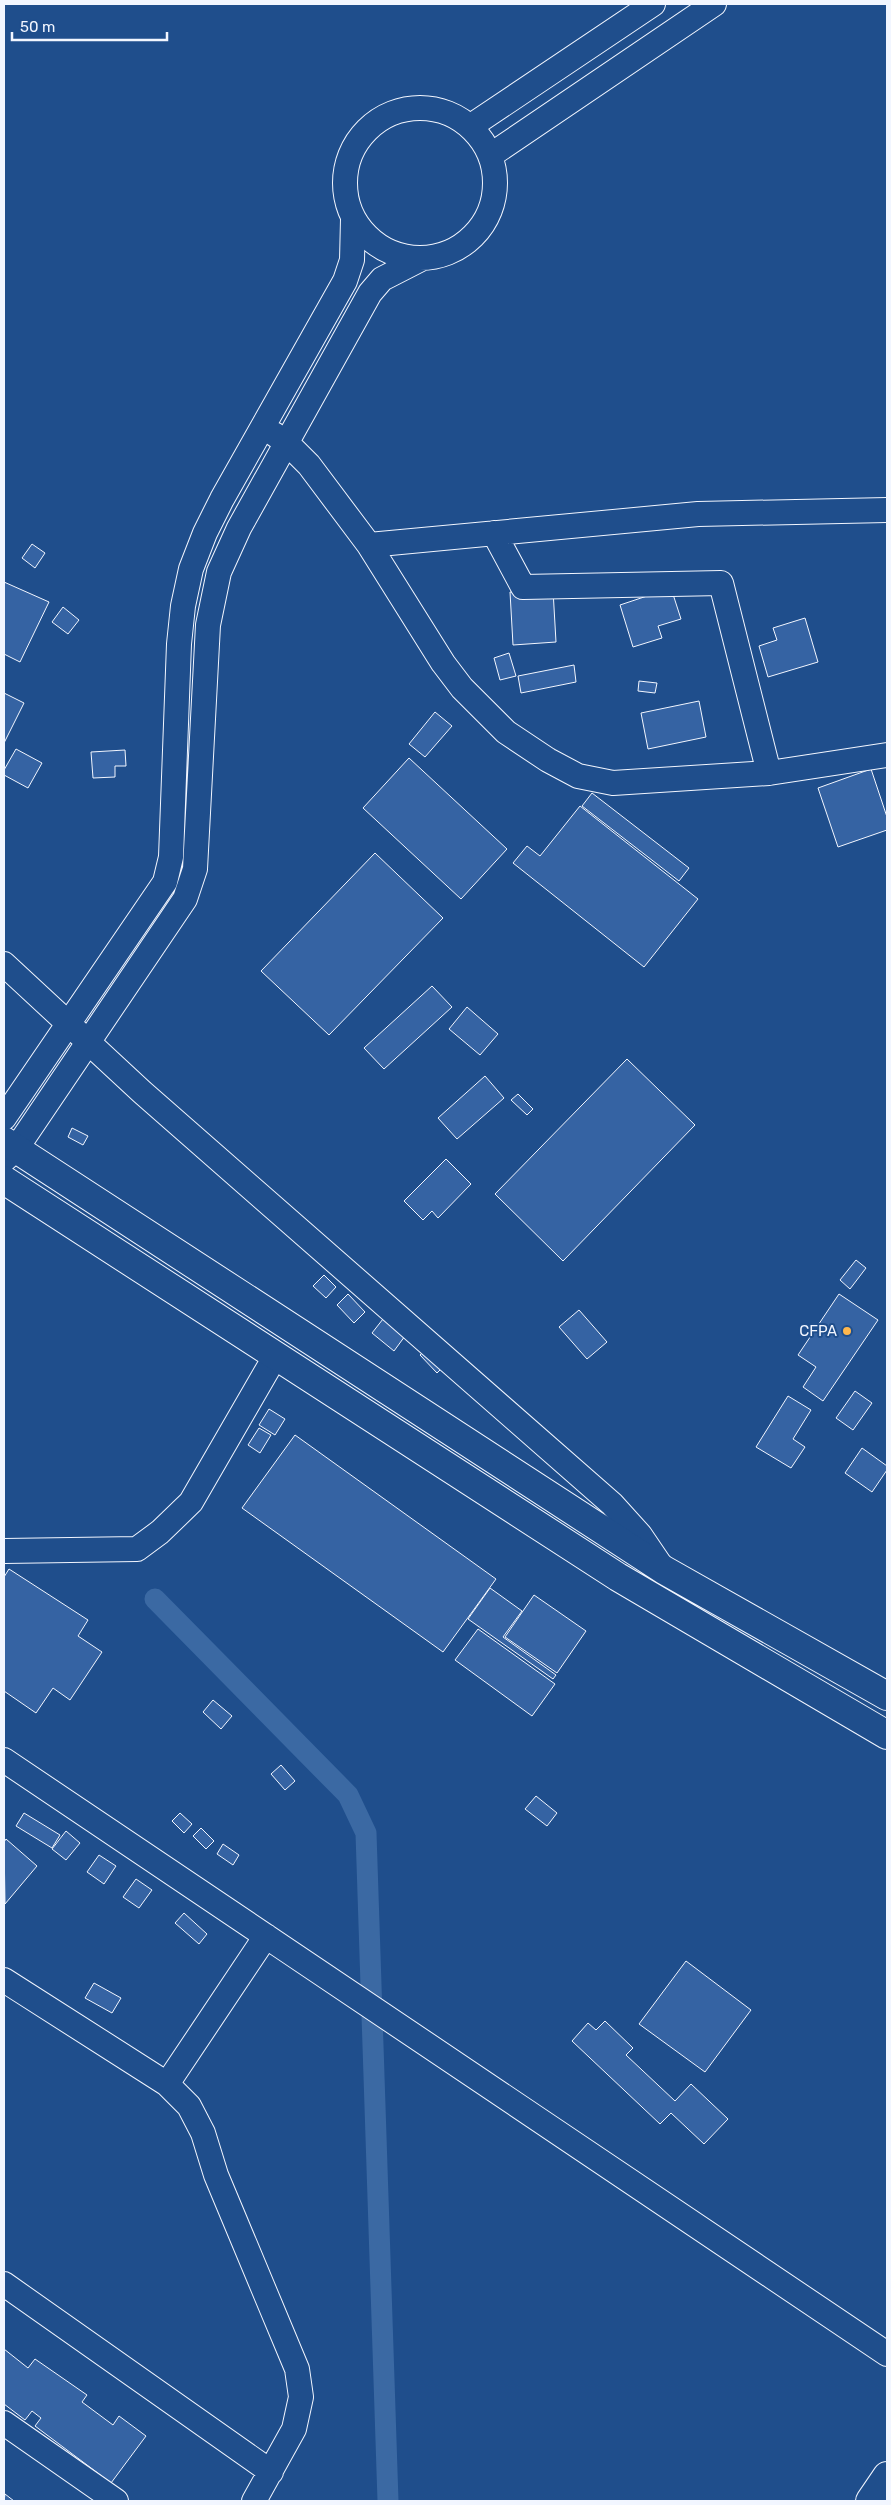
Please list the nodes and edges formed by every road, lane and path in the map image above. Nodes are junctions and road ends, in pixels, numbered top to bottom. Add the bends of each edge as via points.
1 (653, 4) edge
2 (714, 4) edge
3 (471, 126) junction
4 (491, 155) junction
5 (353, 219) junction
6 (421, 259) junction
7 (264, 427) junction
8 (287, 443) junction
9 (887, 510) edge
10 (494, 533) junction
11 (369, 544) junction
12 (887, 755) edge
13 (770, 773) junction
14 (4, 964) edge
15 (68, 1024) junction
16 (88, 1042) junction
17 (4, 1118) edge
18 (8, 1150) edge
19 (4, 1180) edge
20 (276, 1355) junction
21 (4, 1551) edge
22 (664, 1570) junction
23 (887, 1696) edge
24 (887, 1735) edge
25 (4, 1760) edge
26 (266, 1936) junction
27 (4, 1980) edge
28 (167, 2084) junction
29 (4, 2284) edge
30 (887, 2354) edge
31 (4, 2423) edge
32 (4, 2440) edge
33 (271, 2472) junction
34 (887, 2476) edge
35 (88, 2501) edge
36 (116, 2501) edge
37 (254, 2501) edge
38 (870, 2501) edge

1 - 3 street
2 - 4 street
3 - 4 street
3 - 5 street via 451,113 428,107 404,109 383,117 364,132 351,151 345,174 346,197
4 - 6 street via 496,175 495,196 489,216 481,228 461,247 442,256
5 - 6 street via 371,241 394,254
5 - 7 street via 353,253 348,274
6 - 8 street via 390,273 370,293
7 - 8 street
7 - 15 street via 205,533 183,606 169,870 158,893
8 - 11 street via 309,465
8 - 16 street via 228,550 212,598 206,652 197,853 192,884
9 - 10 street via 698,514
10 - 11 street
10 - 13 street via 522,587 721,583
11 - 13 street via 462,688 506,732 548,760 578,776 613,783
12 - 13 street
14 - 15 street
15 - 16 street
15 - 17 street
16 - 18 street
16 - 22 street via 612,1504
18 - 22 main road
19 - 20 main road
20 - 21 street via 191,1502 137,1549
20 - 24 main road via 618,1577
22 - 23 main road
25 - 26 street
26 - 28 street
26 - 30 street
27 - 28 street
28 - 33 street via 189,2106 203,2133 216,2175 297,2369 301,2397 294,2429
29 - 33 street
31 - 36 street
32 - 35 street
33 - 37 street
34 - 38 main road

